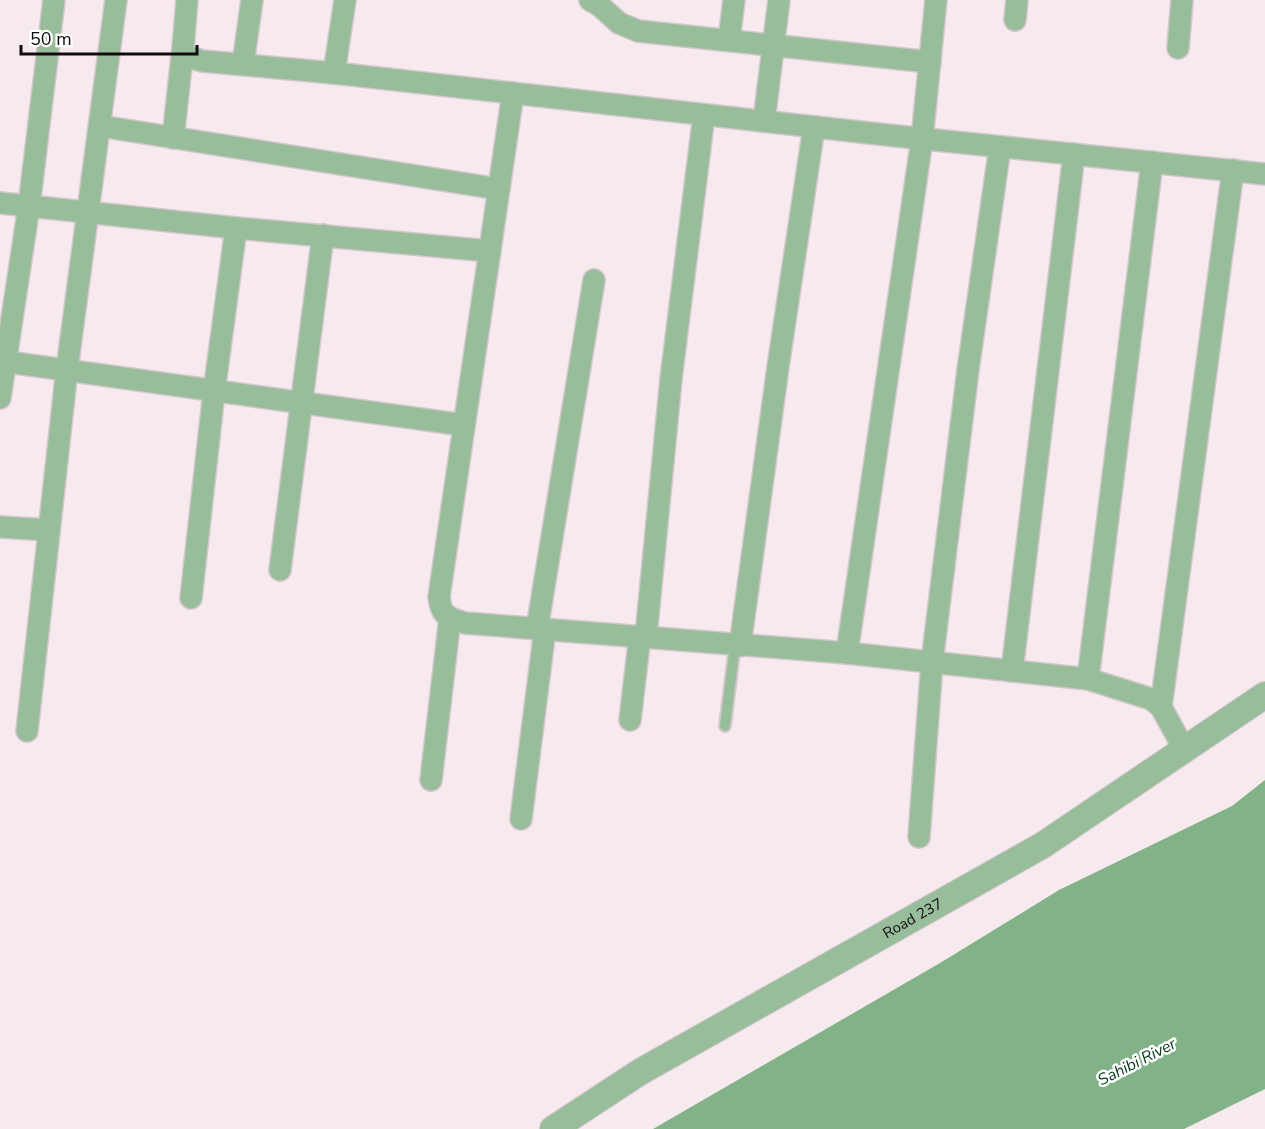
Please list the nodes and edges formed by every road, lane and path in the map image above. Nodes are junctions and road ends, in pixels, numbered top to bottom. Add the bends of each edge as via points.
1 (54, 0) edge
2 (116, 0) edge
3 (187, 0) edge
4 (252, 0) edge
5 (345, 0) edge
6 (590, 0) edge
7 (734, 0) edge
8 (779, 0) edge
9 (936, 0) edge
10 (1182, 0) edge
11 (729, 40) junction
12 (773, 46) junction
13 (183, 48) junction
14 (1178, 48) dead end
15 (930, 62) junction
16 (243, 64) junction
17 (334, 73) junction
18 (513, 93) junction
19 (704, 114) junction
20 (764, 121) junction
21 (100, 126) junction
22 (814, 127) junction
23 (172, 138) junction
24 (922, 139) junction
25 (1000, 147) junction
26 (1074, 154) junction
27 (1152, 162) junction
28 (1233, 170) junction
29 (1265, 174) edge
30 (499, 189) junction
31 (0, 203) edge
32 (29, 206) junction
33 (89, 211) junction
34 (236, 228) junction
35 (323, 235) junction
36 (490, 251) junction
37 (594, 280) dead end
38 (2, 362) edge
39 (67, 369) junction
40 (214, 392) junction
41 (0, 398) edge
42 (301, 403) junction
43 (464, 425) junction
44 (0, 527) edge
45 (49, 530) junction
46 (280, 570) dead end
47 (191, 598) dead end
48 (450, 618) junction
49 (541, 629) junction
50 (643, 636) junction
51 (738, 645) junction
52 (847, 653) junction
53 (932, 662) junction
54 (1012, 671) junction
55 (1088, 679) junction
56 (1265, 695) edge
57 (1161, 707) junction
58 (630, 720) dead end
59 (725, 726) dead end
60 (27, 731) dead end
61 (1184, 749) junction
62 (430, 780) dead end
63 (521, 819) dead end
64 (919, 837) dead end
65 (553, 1129) edge

1 - 32 street
2 - 21 street
3 - 13 street
4 - 16 street
5 - 17 street
6 - 11 street via 620,23 638,31
7 - 11 street
8 - 12 street
9 - 15 street
10 - 14 street
11 - 12 street
12 - 15 street
12 - 20 street
13 - 16 street via 186,56 194,59
13 - 23 street
15 - 24 street
16 - 17 street
17 - 18 street
18 - 19 street
18 - 30 street
19 - 20 street
19 - 50 street
20 - 22 street
21 - 23 street
21 - 33 street
22 - 24 street
22 - 51 street
23 - 30 street
24 - 25 street
24 - 52 street
25 - 26 street
25 - 53 street
26 - 27 street
26 - 54 street
27 - 28 street
27 - 55 street
28 - 29 street
28 - 57 street
30 - 36 street
31 - 32 street
32 - 33 street
32 - 38 street
33 - 34 street
33 - 39 street
34 - 35 street
34 - 40 street
35 - 36 street
35 - 42 street
36 - 43 street
37 - 49 street
38 - 39 street
38 - 41 street
39 - 40 street
39 - 45 street
40 - 42 street
40 - 47 street
42 - 43 street
42 - 46 street
43 - 48 street via 439,597 440,609
44 - 45 street
45 - 60 street
48 - 49 street via 465,623
48 - 62 street
49 - 50 street
49 - 63 street
50 - 51 street
50 - 58 street
51 - 52 street
51 - 59 lane
52 - 53 street
53 - 54 street
53 - 64 street
54 - 55 street
55 - 57 street via 1151,699
56 - 61 street, Road 237
57 - 61 street
61 - 65 street, Road 237 via 1043,845 640,1072

